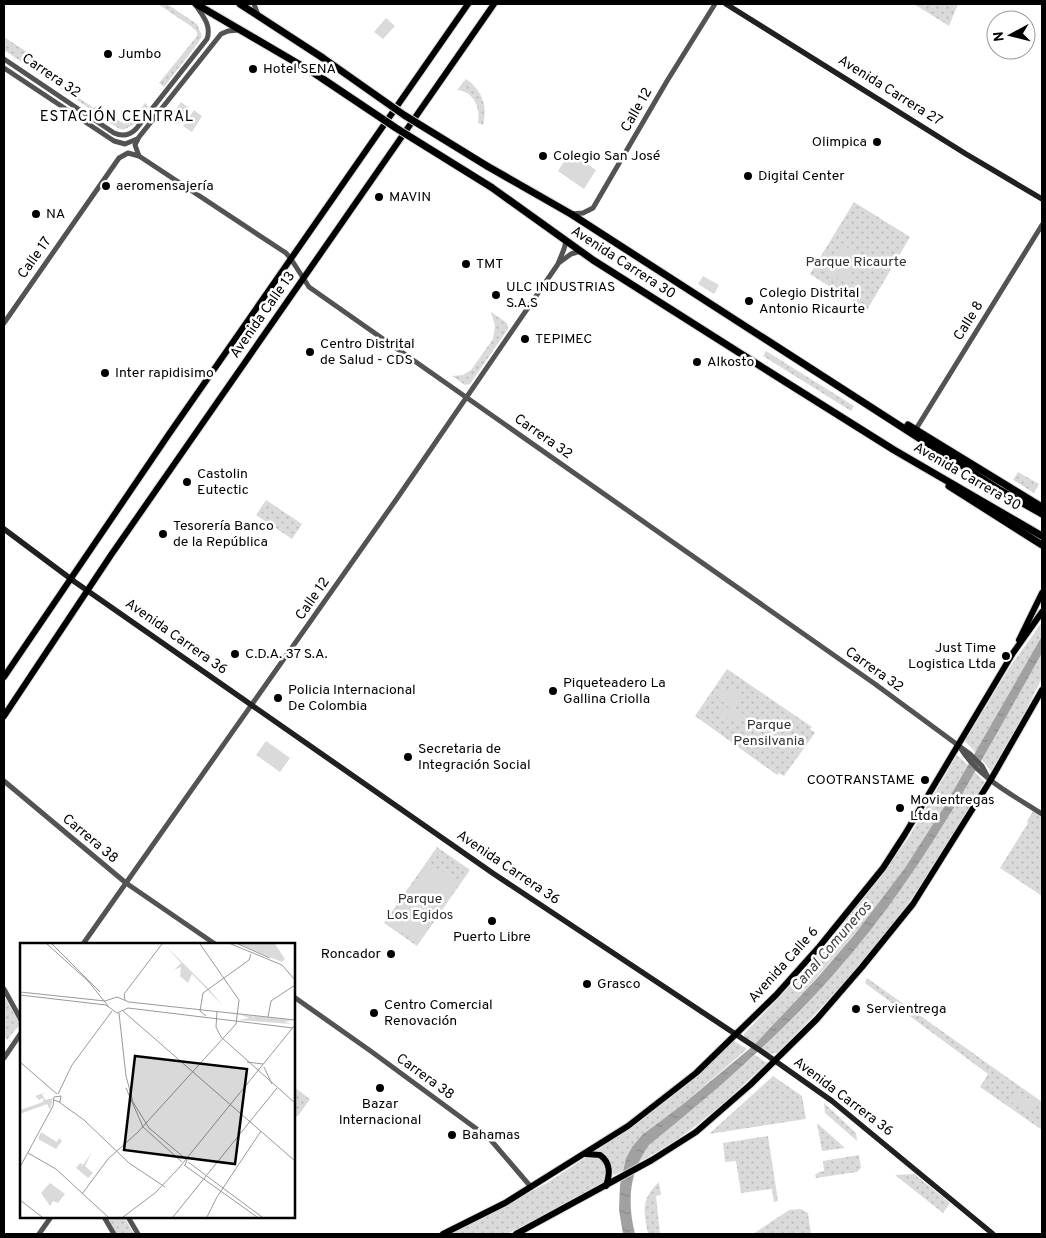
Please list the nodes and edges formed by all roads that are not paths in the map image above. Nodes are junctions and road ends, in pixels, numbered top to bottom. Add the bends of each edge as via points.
1 (196, 4) edge
2 (240, 4) edge
3 (254, 4) edge
4 (468, 4) edge
5 (494, 4) edge
6 (715, 4) edge
7 (726, 4) edge
8 (258, 16) junction
9 (240, 30) junction
10 (4, 59) edge
11 (4, 68) edge
12 (138, 137) junction
13 (114, 141) junction
14 (140, 156) junction
15 (120, 158) junction
16 (1042, 199) edge
17 (571, 214) junction
18 (1042, 225) edge
19 (566, 241) junction
20 (581, 251) junction
21 (291, 259) junction
22 (558, 264) junction
23 (303, 279) junction
24 (4, 323) edge
25 (466, 397) junction
26 (880, 412) junction
27 (916, 429) junction
28 (916, 462) junction
29 (1042, 507) edge
30 (1042, 514) edge
31 (4, 529) edge
32 (1042, 536) edge
33 (1042, 545) edge
34 (70, 578) junction
35 (88, 591) junction
36 (1042, 593) edge
37 (1042, 612) edge
38 (1013, 653) junction
39 (4, 677) edge
40 (1042, 690) edge
41 (251, 705) junction
42 (4, 716) edge
43 (958, 744) junction
44 (4, 781) edge
45 (990, 781) junction
46 (1042, 814) edge
47 (126, 883) junction
48 (84, 943) edge
49 (215, 943) edge
50 (4, 989) edge
51 (295, 998) edge
52 (20, 1018) edge
53 (20, 1034) edge
54 (736, 1035) junction
55 (4, 1058) edge
56 (775, 1062) junction
57 (585, 1154) junction
58 (609, 1184) junction
59 (531, 1187) junction
60 (50, 1218) edge
61 (105, 1218) edge
62 (129, 1218) edge
63 (38, 1234) edge
64 (114, 1234) edge
65 (138, 1234) edge
66 (443, 1234) edge
67 (516, 1234) edge
68 (993, 1234) edge

1 - 9 highway, Avenida Carrera 30
1 - 10 street, Carrera 32 via 208,26 208,39 136,129 126,135 114,133
2 - 8 highway, Avenida Carrera 30
3 - 8 street
4 - 21 main road, Avenida Calle 13
5 - 23 main road, Avenida Calle 13
6 - 17 street, Calle 12 via 593,208 583,214
7 - 16 main road, Avenida Carrera 27
8 - 17 highway, Avenida Carrera 30, bridge via 404,115
9 - 12 street via 225,32 217,39
9 - 19 highway, Avenida Carrera 30, bridge via 314,73 491,187
11 - 13 street, Carrera 32
12 - 13 street via 125,144
12 - 14 street via 135,146
13 - 15 street via 120,149
14 - 15 street via 128,153
14 - 21 street, Carrera 32
15 - 24 street, Calle 17
17 - 26 highway, Avenida Carrera 30
18 - 27 street, Calle 8
19 - 20 highway, Avenida Carrera 30
19 - 22 street, Calle 12
20 - 22 street, Calle 12
20 - 28 highway, Avenida Carrera 30
21 - 23 street, Carrera 32
21 - 34 main road, Avenida Calle 13
22 - 25 street, Calle 12
23 - 25 street, Carrera 32
23 - 35 main road, Avenida Calle 13
25 - 41 street, Calle 12
25 - 43 street, Carrera 32
26 - 27 highway
26 - 30 highway, Avenida Carrera 30
27 - 29 highway
28 - 32 highway, Avenida Carrera 30
28 - 33 highway
31 - 34 main road, Avenida Carrera 36
34 - 35 main road, Avenida Carrera 36
34 - 39 main road, Avenida Calle 13
35 - 41 main road, Avenida Carrera 36
35 - 42 main road, Avenida Calle 13
36 - 38 main road
37 - 38 main road, Avenida Calle 6
38 - 43 main road, Avenida Calle 6
40 - 45 main road
41 - 47 street, Calle 12
41 - 54 main road, Avenida Carrera 36 via 556,916
43 - 45 street, Carrera 32
43 - 54 main road, Avenida Calle 6 via 883,868 813,954
44 - 47 street, Carrera 38
45 - 46 street, Carrera 32
45 - 56 main road via 913,904 852,979
47 - 48 street, Calle 12
47 - 49 street, Carrera 38
50 - 52 street
51 - 59 street, Carrera 38 via 489,1138
53 - 55 street
54 - 56 main road, Avenida Carrera 36
54 - 57 main road, Avenida Calle 6 via 654,1108
56 - 58 main road via 696,1132
56 - 68 main road, Avenida Carrera 36 via 832,1101
57 - 58 main road via 600,1155 607,1162
57 - 59 main road, Avenida Calle 6
58 - 67 main road
59 - 66 main road, Avenida Calle 6
60 - 63 street
61 - 64 street
62 - 65 street

